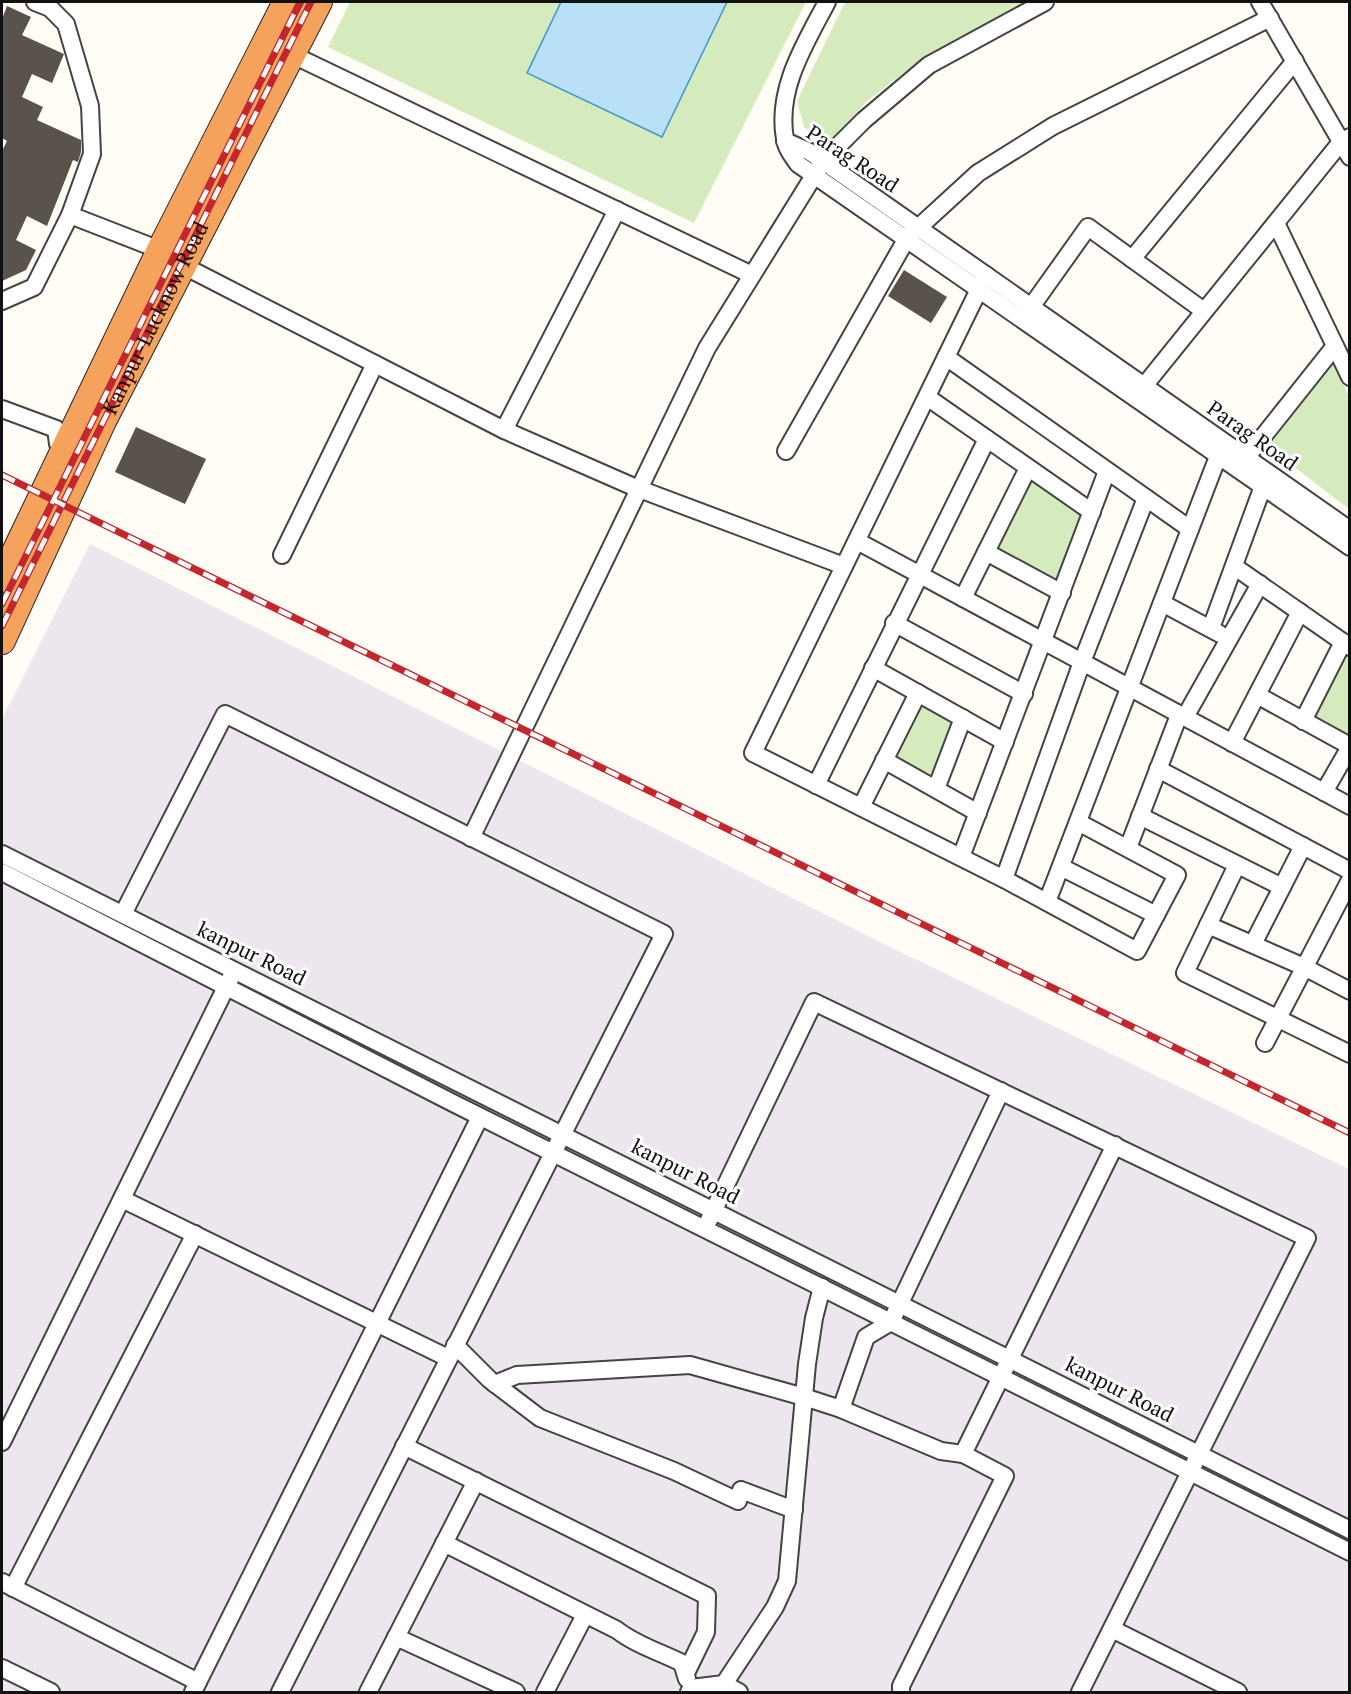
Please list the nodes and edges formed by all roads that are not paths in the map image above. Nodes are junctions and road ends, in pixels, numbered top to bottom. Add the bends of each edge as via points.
1 (35, 2) edge
2 (286, 2) edge
3 (319, 2) edge
4 (826, 2) edge
5 (1046, 2) edge
6 (1260, 2) edge
7 (1270, 18) junction
8 (293, 55) junction
9 (1295, 61) junction
10 (1347, 145) edge
11 (818, 168) junction
12 (617, 210) junction
13 (70, 215) junction
14 (1276, 223) junction
15 (913, 233) junction
16 (160, 250) junction
17 (1132, 259) junction
18 (182, 265) junction
19 (752, 275) junction
20 (983, 282) junction
21 (2, 301) edge
22 (1031, 307) junction
23 (1204, 311) junction
24 (1335, 346) junction
25 (946, 357) junction
26 (375, 364) junction
27 (1350, 377) edge
28 (1144, 386) junction
29 (927, 397) junction
30 (2, 409) edge
31 (504, 430) junction
32 (987, 439) junction
33 (1221, 448) junction
34 (65, 449) junction
35 (786, 450) dead end
36 (1246, 458) junction
37 (1028, 468) junction
38 (1107, 471) junction
39 (1263, 486) junction
40 (640, 488) junction
41 (1146, 498) junction
42 (1092, 512) junction
43 (1190, 529) junction
44 (1350, 530) edge
45 (857, 541) junction
46 (9, 545) edge
47 (1350, 547) edge
48 (986, 552) junction
49 (282, 555) dead end
50 (844, 567) junction
51 (1234, 567) junction
52 (918, 574) junction
53 (2, 579) edge
54 (1260, 584) junction
55 (1062, 593) junction
56 (963, 598) junction
57 (1162, 603) junction
58 (1300, 612) junction
59 (894, 623) junction
60 (1211, 628) junction
61 (1228, 640) junction
62 (2, 641) edge
63 (1044, 642) junction
64 (1346, 644) edge
65 (1082, 662) junction
66 (873, 668) junction
67 (1130, 688) junction
68 (918, 693) junction
69 (1024, 694) junction
70 (1257, 695) junction
71 (1182, 716) junction
72 (963, 718) junction
73 (1303, 721) junction
74 (1005, 742) junction
75 (1232, 743) junction
76 (1350, 746) edge
77 (884, 760) junction
78 (1158, 769) junction
79 (816, 785) junction
80 (936, 789) junction
81 (1324, 792) junction
82 (1350, 806) edge
83 (861, 807) junction
84 (978, 813) junction
85 (1140, 816) junction
86 (1078, 822) junction
87 (471, 838) junction
88 (1303, 846) junction
89 (1128, 848) junction
90 (2, 854) edge
91 (961, 857) junction
92 (1237, 865) junction
93 (1061, 867) junction
94 (1350, 871) edge
95 (2, 872) edge
96 (1004, 879) junction
97 (1350, 880) edge
98 (1282, 887) junction
99 (1047, 902) junction
100 (123, 914) junction
101 (1156, 915) junction
102 (1208, 925) junction
103 (1253, 944) junction
104 (1304, 967) junction
105 (235, 969) junction
106 (226, 987) junction
107 (1350, 991) edge
108 (1278, 1019) junction
109 (1265, 1043) dead end
110 (1350, 1054) edge
111 (1001, 1091) junction
112 (480, 1117) junction
113 (562, 1133) junction
114 (1115, 1145) junction
115 (552, 1153) junction
116 (122, 1199) junction
117 (714, 1210) junction
118 (705, 1229) junction
119 (195, 1234) junction
120 (822, 1287) junction
121 (900, 1304) junction
122 (891, 1322) junction
123 (377, 1323) junction
124 (452, 1352) junction
125 (1008, 1358) junction
126 (999, 1376) junction
127 (495, 1384) junction
128 (804, 1397) junction
129 (841, 1409) junction
130 (2, 1442) edge
131 (404, 1446) junction
132 (963, 1454) junction
133 (1199, 1454) junction
134 (1190, 1472) junction
135 (476, 1480) junction
136 (794, 1510) junction
137 (1349, 1530) edge
138 (444, 1542) junction
139 (1345, 1550) edge
140 (7, 1585) edge
141 (585, 1615) junction
142 (1112, 1629) junction
143 (396, 1637) junction
144 (2, 1668) edge
145 (688, 1684) edge
146 (724, 1684) junction
147 (195, 1687) edge
148 (51, 1692) edge
149 (280, 1692) edge
150 (368, 1692) edge
151 (516, 1692) edge
152 (545, 1692) edge
153 (739, 1692) edge
154 (901, 1692) edge
155 (1080, 1692) edge
156 (1238, 1692) edge

1 - 13 street via 50,8 66,24 90,106 92,154
2 - 16 highway, Kanpur-Lucknow Road
3 - 8 highway, Kanpur-Lucknow Road
4 - 11 street, Parag Road via 791,70 783,113 785,141 798,164
5 - 11 street via 929,65 864,120
6 - 7 street
7 - 9 street
7 - 15 street via 1053,126 978,173
8 - 12 street
8 - 18 highway, Kanpur-Lucknow Road
9 - 10 street
9 - 17 street
10 - 14 street
11 - 15 street, Parag Road
11 - 19 street
12 - 19 street
12 - 31 street
13 - 16 street
13 - 21 street via 34,287
14 - 23 street
14 - 24 street
15 - 20 street, Parag Road
15 - 35 street
16 - 34 highway, Kanpur-Lucknow Road
17 - 22 street via 1088,226
17 - 23 street
18 - 26 street
18 - 62 highway, Kanpur-Lucknow Road via 103,421
19 - 40 street via 707,348
20 - 22 street, Parag Road
20 - 25 street
20 - 33 street, Parag Road
22 - 28 street, Parag Road
23 - 28 street
24 - 27 street
24 - 36 street
25 - 29 street
25 - 38 street
26 - 31 street
26 - 49 street
28 - 33 street, Parag Road
29 - 32 street
29 - 45 street
30 - 34 street via 56,429 58,444
31 - 40 street
32 - 37 street
32 - 52 street
33 - 36 street, Parag Road
33 - 39 street, Parag Road
33 - 43 street
34 - 46 highway, Kanpur-Lucknow Road
36 - 44 street, Parag Road
37 - 42 street
37 - 48 street
38 - 41 street
38 - 42 street
39 - 47 street, Parag Road
39 - 51 street
40 - 50 street
40 - 87 street
41 - 43 street
41 - 65 street
42 - 55 street
43 - 57 street
45 - 50 street
45 - 52 street
46 - 53 highway, Kanpur-Lucknow Road
48 - 55 street
48 - 56 street
50 - 79 street via 753,753
51 - 54 street
51 - 60 street
52 - 56 street
52 - 59 street
54 - 58 street
54 - 61 street
55 - 63 street
56 - 63 street
57 - 60 street
57 - 67 street
58 - 64 street
58 - 70 street
59 - 66 street
59 - 69 street
60 - 61 street
61 - 71 street
63 - 65 street
63 - 69 street
64 - 73 street
65 - 67 street
65 - 96 street
66 - 68 street
66 - 79 street
67 - 71 street
67 - 86 street
68 - 72 street
68 - 77 street
69 - 74 street
70 - 73 street
70 - 75 street
71 - 75 street
71 - 78 street
72 - 74 street
72 - 80 street
73 - 76 street
74 - 84 street
75 - 81 street
76 - 81 street
77 - 80 street
77 - 83 street
78 - 85 street
78 - 88 street
79 - 83 street
80 - 84 street
81 - 82 street
83 - 91 street
84 - 91 street
85 - 89 street
85 - 92 street
86 - 89 street
86 - 93 street
87 - 100 street via 225,714
87 - 113 street via 664,934
88 - 94 street
88 - 98 street
89 - 101 street via 1177,874
90 - 100 street, kanpur Road
91 - 96 street
92 - 98 street
92 - 102 street
93 - 99 street
93 - 101 street
95 - 106 street
96 - 99 street
97 - 104 street
98 - 103 street
99 - 101 street via 1137,951
100 - 105 street, kanpur Road
102 - 103 street
102 - 108 street via 1185,973
103 - 104 street
104 - 107 street
104 - 108 street
105 - 106 street
105 - 113 street, kanpur Road
106 - 112 street
106 - 116 street
108 - 109 street
108 - 110 street
111 - 114 street
111 - 117 street via 814,1002
111 - 121 street
112 - 115 street
112 - 123 street
113 - 115 street
113 - 117 street, kanpur Road
114 - 125 street
114 - 133 street via 1307,1238
115 - 118 street
115 - 124 street
116 - 119 street
116 - 130 street
117 - 118 street
117 - 121 street, kanpur Road
118 - 120 street
119 - 123 street
119 - 140 street
120 - 122 street
120 - 128 street
121 - 122 street
121 - 125 street, kanpur Road
122 - 126 street
122 - 129 street via 866,1337
123 - 124 street
123 - 147 street
124 - 127 street
124 - 131 street
125 - 126 street
125 - 133 street, kanpur Road
126 - 132 street
126 - 134 street
127 - 128 street via 517,1375 690,1365
127 - 136 street via 540,1418 674,1471 719,1494 738,1501 741,1491
128 - 129 street
128 - 136 street
129 - 132 street via 941,1451
131 - 135 street
131 - 149 street
132 - 154 street via 1005,1476
133 - 134 street
133 - 137 street, kanpur Road
134 - 139 street
134 - 142 street
135 - 138 street
135 - 145 street via 707,1596 706,1632
136 - 146 street via 787,1581 775,1607
137 - 139 street
138 - 141 street
138 - 143 street
140 - 147 street
141 - 145 street via 634,1643 682,1663
141 - 152 street
142 - 155 street
142 - 156 street
143 - 150 street
143 - 151 street
144 - 148 street
145 - 146 street
146 - 153 street

